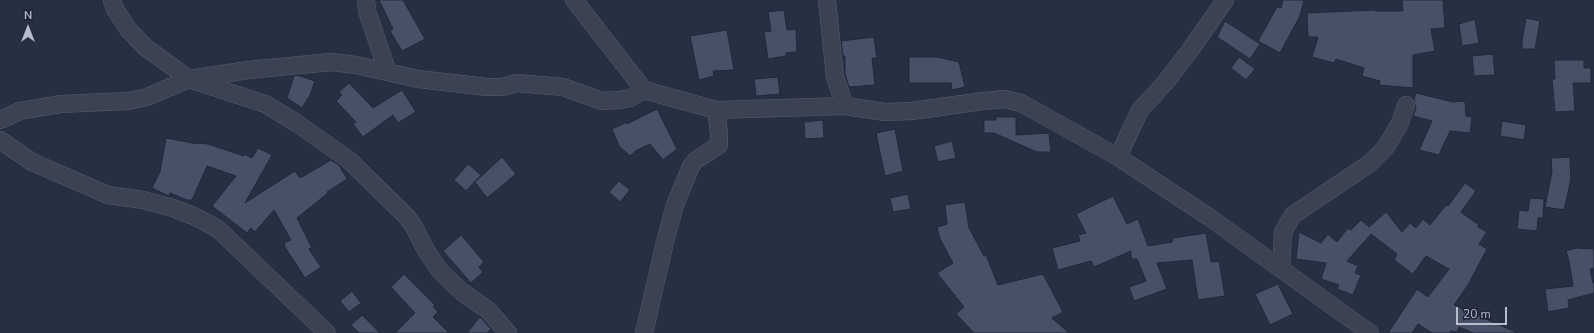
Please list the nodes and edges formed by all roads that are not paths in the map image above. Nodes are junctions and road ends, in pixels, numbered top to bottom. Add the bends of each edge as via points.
1 (112, 0) edge
2 (366, 0) edge
3 (574, 0) edge
4 (827, 0) edge
5 (1225, 0) edge
6 (387, 70) junction
7 (190, 79) junction
8 (644, 90) junction
9 (1406, 105) dead end
10 (845, 106) junction
11 (716, 110) junction
12 (0, 120) edge
13 (0, 140) edge
14 (1118, 157) junction
15 (1281, 268) junction
16 (326, 333) edge
17 (508, 333) edge
18 (644, 333) edge
19 (1370, 333) edge

1 - 7 street via 128,30 145,47
2 - 6 street via 367,12
3 - 8 street
4 - 10 street via 835,77
5 - 14 street via 1191,49 1140,110
6 - 7 street via 331,62
6 - 8 street via 418,79 487,87 517,83 563,87 602,101 630,98
7 - 12 street via 147,97 122,102 61,104 20,111
7 - 17 street via 265,104 296,122 350,160 407,217 440,271 462,292 488,310
8 - 11 street
9 - 15 street via 1400,123 1386,148 1369,164 1293,215 1283,232
10 - 11 street
10 - 14 street via 885,112 926,109 983,100 1004,99 1022,102
11 - 18 street via 719,145 691,166 665,242
13 - 16 street via 32,162 108,195 173,208 218,229
14 - 15 street
15 - 19 street

